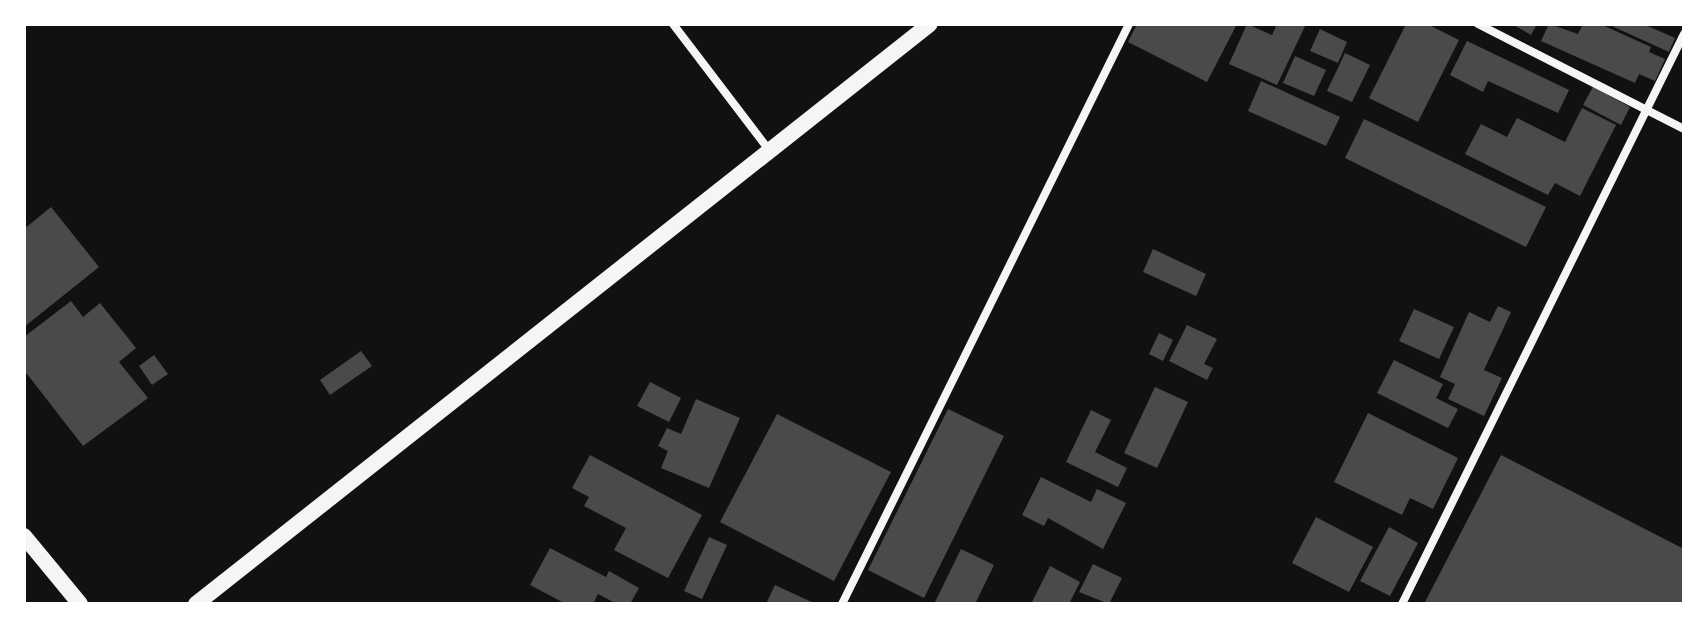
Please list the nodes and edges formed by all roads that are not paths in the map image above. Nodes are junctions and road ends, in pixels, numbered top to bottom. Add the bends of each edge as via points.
1 (673, 24) edge
2 (930, 24) edge
3 (1129, 24) edge
4 (1478, 24) edge
5 (1684, 34) edge
6 (1646, 109) junction
7 (1684, 129) edge
8 (770, 151) junction
9 (24, 536) edge
10 (80, 604) edge
11 (196, 604) edge
12 (842, 604) edge
13 (1402, 604) edge

1 - 8 street
2 - 8 main road
3 - 12 street
4 - 6 street
5 - 6 street
6 - 7 street
6 - 13 street
8 - 11 main road
9 - 10 main road

